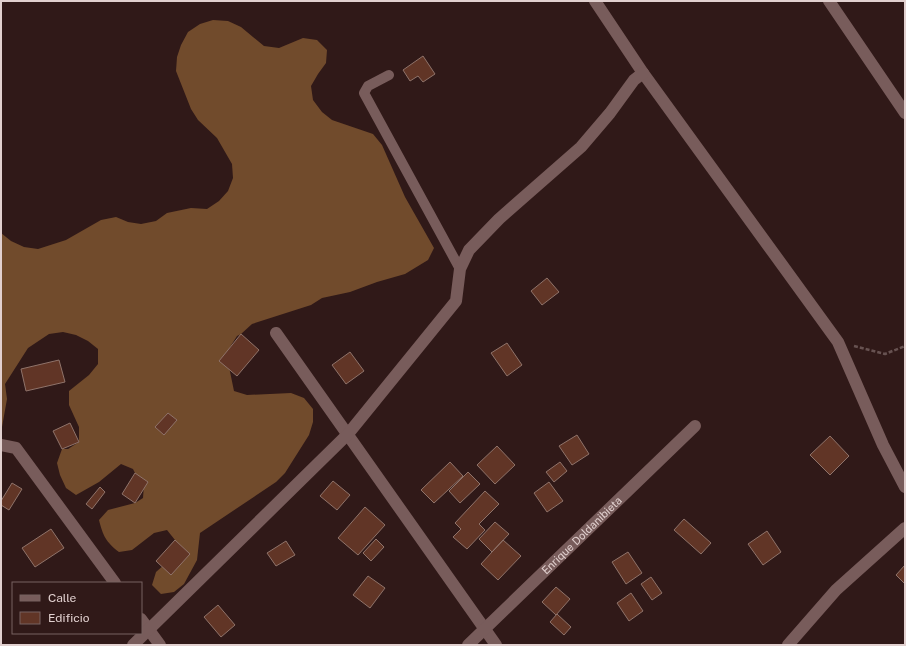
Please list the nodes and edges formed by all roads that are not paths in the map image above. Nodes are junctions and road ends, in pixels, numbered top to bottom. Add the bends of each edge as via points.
1 (595, 1) edge
2 (829, 1) edge
3 (643, 73) junction
4 (389, 75) dead end
5 (905, 113) edge
6 (460, 269) junction
7 (276, 332) dead end
8 (695, 426) dead end
9 (348, 434) junction
10 (1, 445) edge
11 (905, 487) edge
12 (905, 528) edge
13 (114, 582) edge
14 (142, 620) edge
15 (485, 628) junction
16 (149, 629) junction
17 (134, 645) edge
18 (160, 645) edge
19 (468, 645) edge
20 (496, 645) edge
21 (788, 645) edge

1 - 3 street
2 - 5 street
3 - 6 street via 634,80 581,147 499,219 469,250
3 - 11 street via 838,342 883,445
4 - 6 lane via 368,86 364,94
6 - 9 street via 456,301
7 - 9 street
8 - 15 street, Enrique Doldanibieta
9 - 15 street
9 - 16 street
10 - 13 street via 16,448
12 - 21 street via 836,590
14 - 16 street
15 - 19 street, Enrique Doldanibieta
15 - 20 street
16 - 17 street
16 - 18 street

